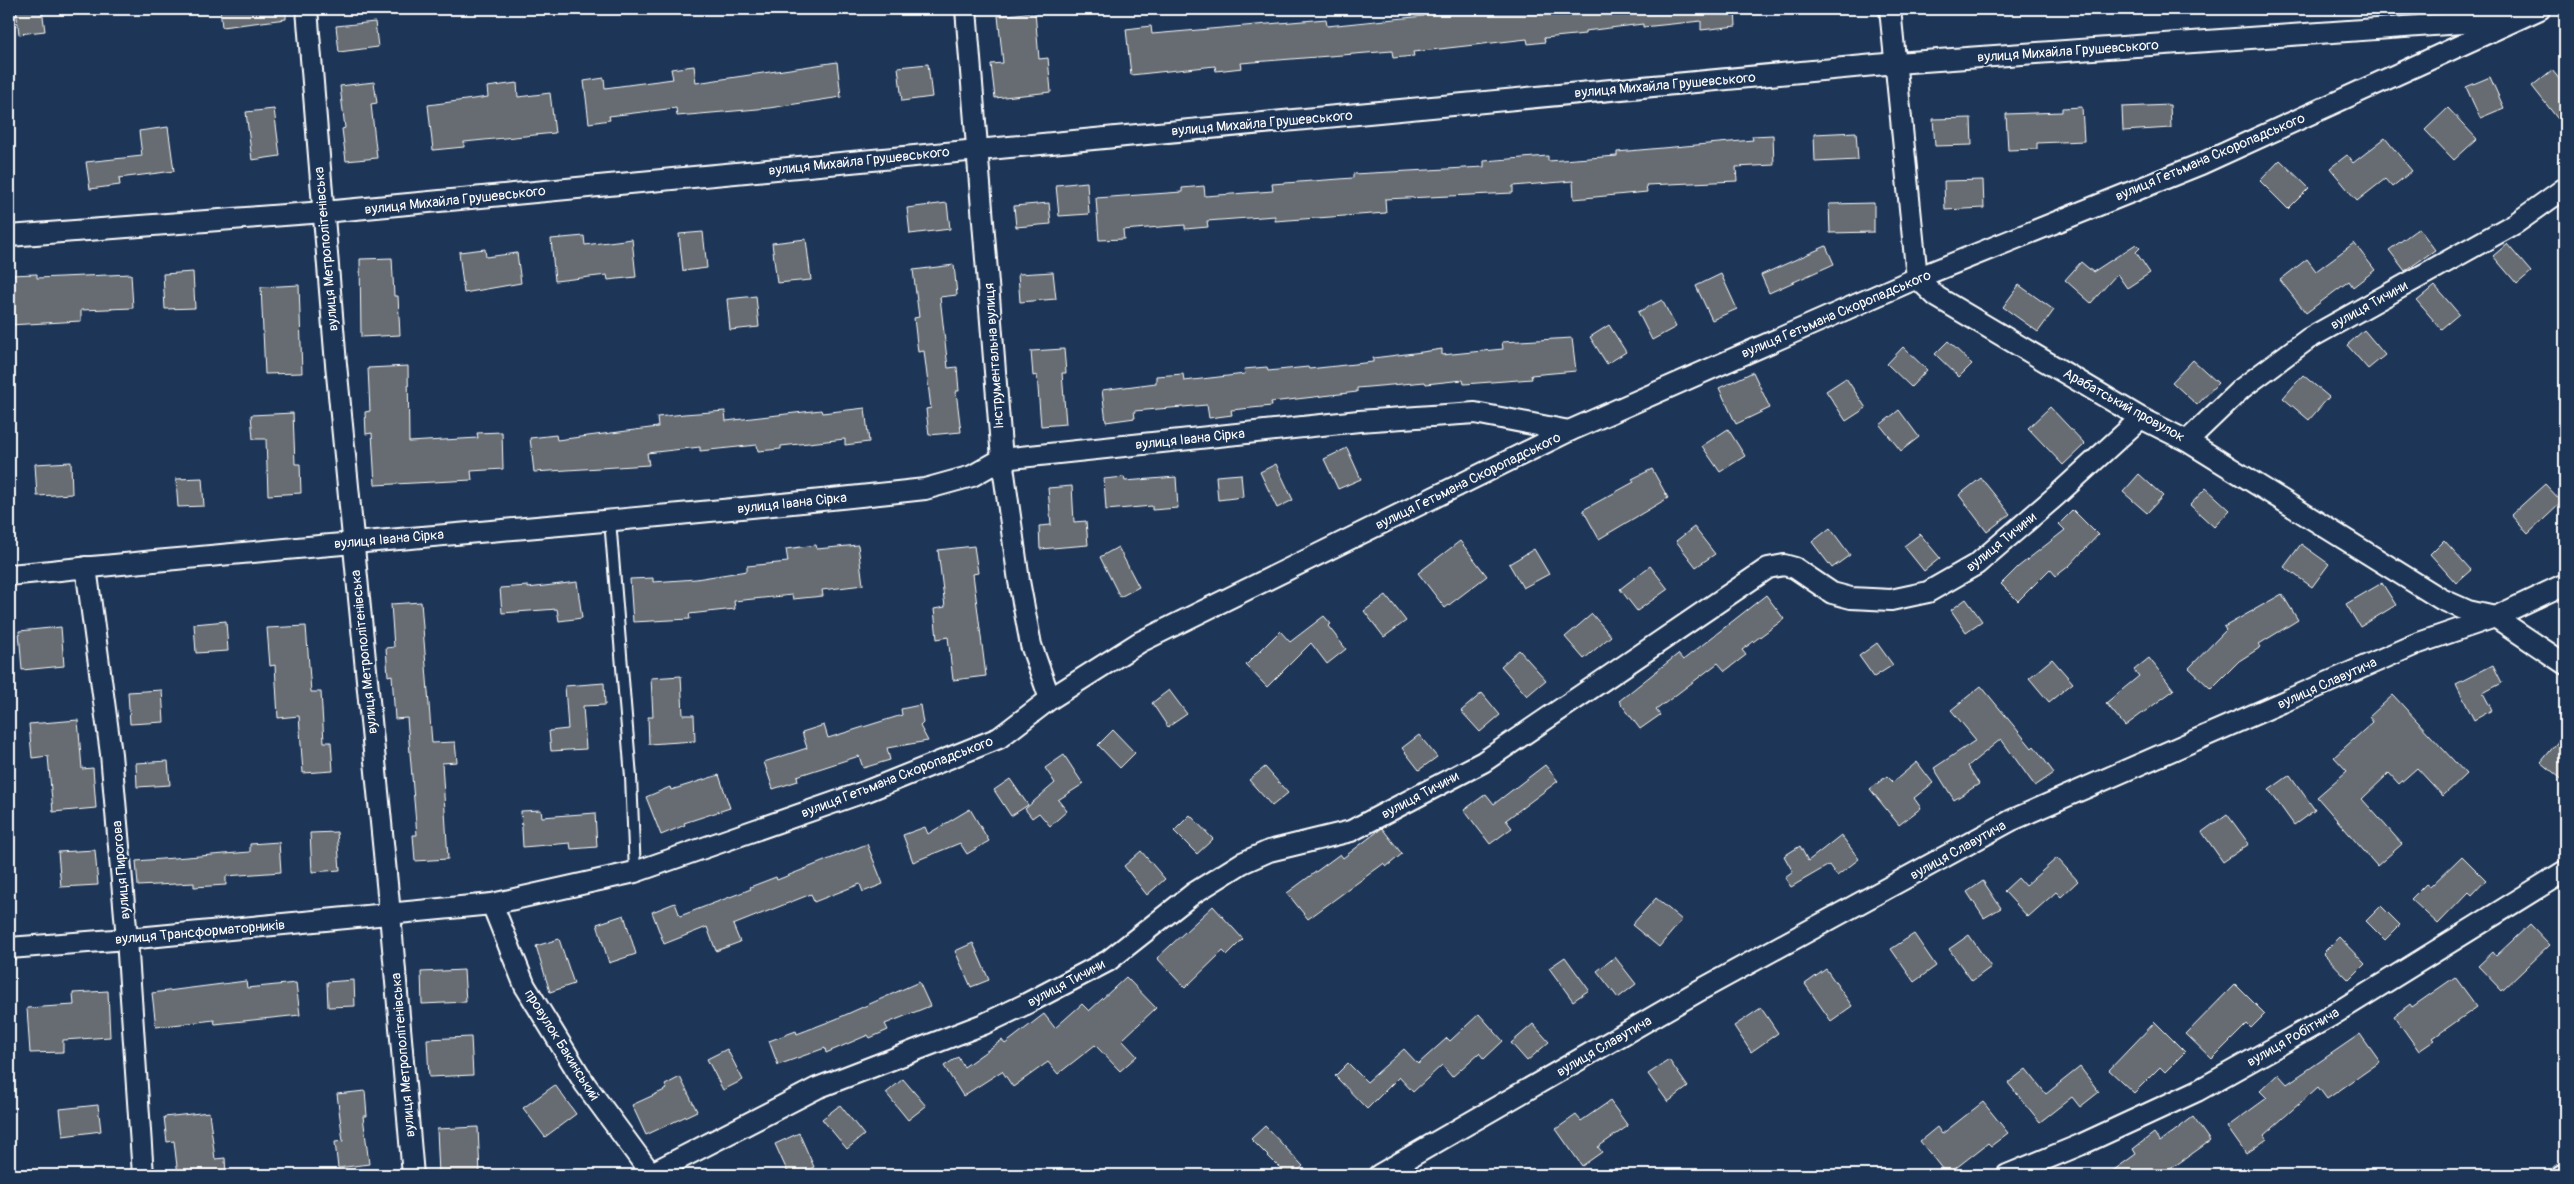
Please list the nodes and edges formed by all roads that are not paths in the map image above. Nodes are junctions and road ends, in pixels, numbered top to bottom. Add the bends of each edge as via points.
1 (306, 9) edge
2 (966, 9) edge
3 (1890, 9) edge
4 (2540, 9) edge
5 (2516, 19) junction
6 (1896, 63) junction
7 (978, 149) junction
8 (2565, 188) edge
9 (324, 212) junction
10 (9, 236) edge
11 (1917, 278) junction
12 (2141, 418) junction
13 (1569, 431) junction
14 (2187, 441) junction
15 (1002, 459) junction
16 (610, 520) junction
17 (353, 542) junction
18 (86, 567) junction
19 (9, 575) edge
20 (2565, 584) edge
21 (2495, 617) junction
22 (2565, 664) edge
23 (1050, 698) junction
24 (2565, 871) edge
25 (635, 872) junction
26 (492, 904) junction
27 (390, 914) junction
28 (127, 939) junction
29 (9, 948) edge
30 (143, 1175) edge
31 (413, 1175) edge
32 (651, 1175) edge
33 (1380, 1175) edge
34 (2007, 1175) edge

1 - 9 street, вулиця Метрополітенівська
2 - 7 street, Інструментальна вулиця
3 - 6 street
4 - 5 street, вулиця Гетьмана Скоропадського
5 - 6 street, вулиця Михайла Грушевського
5 - 11 street, вулиця Гетьмана Скоропадського via 2201,164
6 - 7 street, вулиця Михайла Грушевського
6 - 11 street
7 - 9 street, вулиця Михайла Грушевського
7 - 15 street, Інструментальна вулиця
8 - 14 street, вулиця Тичини via 2516,223 2308,339 2241,390
9 - 10 street, вулиця Михайла Грушевського
9 - 17 street, вулиця Метрополітенівська
11 - 12 street, Арабатський провулок via 1937,297
11 - 13 street, вулиця Гетьмана Скоропадського
12 - 14 street, Арабатський провулок
12 - 32 street, вулиця Тичини via 1977,564 1928,592 1891,600 1851,598 1832,593 1795,568 1784,565 1768,568 1483,762 1351,832 1269,851 1242,863 1194,893 1108,961 1024,1006 818,1088
13 - 15 street, вулиця Івана Сірка via 1475,413 1359,421
13 - 23 street, вулиця Гетьмана Скоропадського via 1140,642
14 - 21 street, Арабатський провулок via 2441,599 2468,611
15 - 16 street, вулиця Івана Сірка via 972,476 925,489
15 - 23 street, Інструментальна вулиця via 1031,645
16 - 17 street, вулиця Івана Сірка
16 - 25 lane via 632,777
17 - 18 street, вулиця Івана Сірка
17 - 27 street, вулиця Метрополітенівська
18 - 19 street, вулиця Івана Сірка
18 - 28 street, вулиця Пирогова via 110,754
20 - 21 street, вулиця Славутича
21 - 22 street, Арабатський провулок
21 - 33 street, вулиця Славутича via 2416,644 2012,820 1702,989
23 - 25 street, вулиця Гетьмана Скоропадського via 999,738 867,791
24 - 34 street, вулиця Робітнича via 2331,1016 2197,1091
25 - 26 street, вулиця Гетьмана Скоропадського
26 - 27 street, вулиця Гетьмана Скоропадського
26 - 32 street, провулок Бакинський via 525,986 585,1084
27 - 28 street, вулиця Трансформаторників
27 - 31 street, вулиця Метрополітенівська
28 - 29 street, вулиця Трансформаторників
28 - 30 street, вулиця Пирогова

